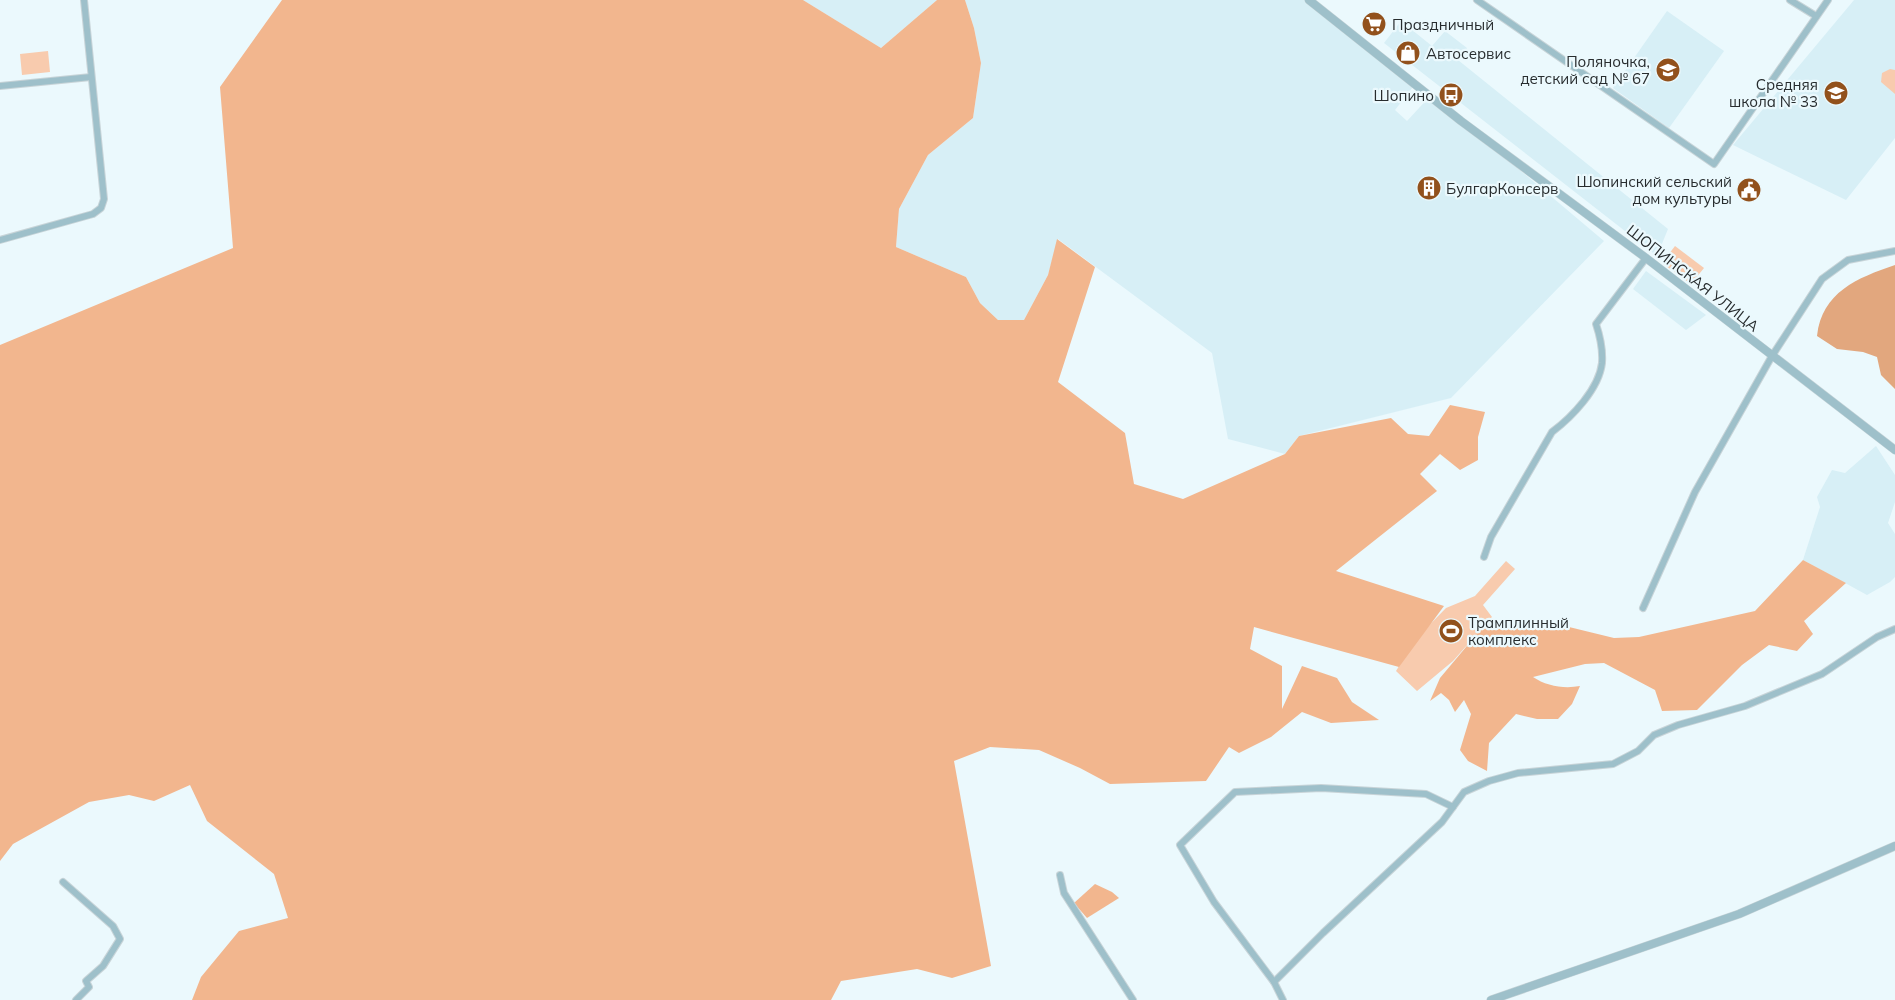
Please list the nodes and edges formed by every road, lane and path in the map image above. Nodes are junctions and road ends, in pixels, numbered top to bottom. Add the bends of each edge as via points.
1 (84, 0) edge
2 (1309, 0) edge
3 (1476, 0) edge
4 (1790, 0) edge
5 (1828, 0) edge
6 (1816, 16) junction
7 (91, 77) junction
8 (0, 86) edge
9 (0, 240) edge
10 (1895, 251) edge
11 (1646, 258) junction
12 (1772, 356) junction
13 (1895, 450) edge
14 (1484, 557) dead end
15 (1644, 608) dead end
16 (1895, 629) edge
17 (1453, 807) junction
18 (1895, 846) edge
19 (1060, 875) dead end
20 (63, 882) dead end
21 (1274, 982) junction
22 (76, 1000) edge
23 (1133, 1000) edge
24 (1283, 1000) edge
25 (1491, 1000) edge

1 - 7 street
2 - 11 street, ШОПИНСКАЯ УЛИЦА via 1461,121
3 - 6 street via 1714,164
4 - 6 street
5 - 6 street
7 - 8 street
7 - 9 street via 104,199 101,208 93,214
10 - 12 street via 1848,260 1822,279
11 - 12 street, ШОПИНСКАЯ УЛИЦА
11 - 14 street via 1596,324 1602,341 1602,364 1594,385 1567,421 1552,432 1491,537
12 - 13 street, ШОПИНСКАЯ УЛИЦА
12 - 15 street via 1695,492
16 - 17 street via 1877,637 1822,674 1745,706 1654,735 1638,751 1613,764 1518,773 1499,778 1464,792
17 - 21 street via 1442,822
17 - 21 street via 1426,794 1321,788 1235,792 1180,845 1214,902
18 - 25 street via 1740,914
19 - 23 street via 1064,893
20 - 22 street via 113,926 120,939 103,966 86,981 89,987
21 - 24 street

